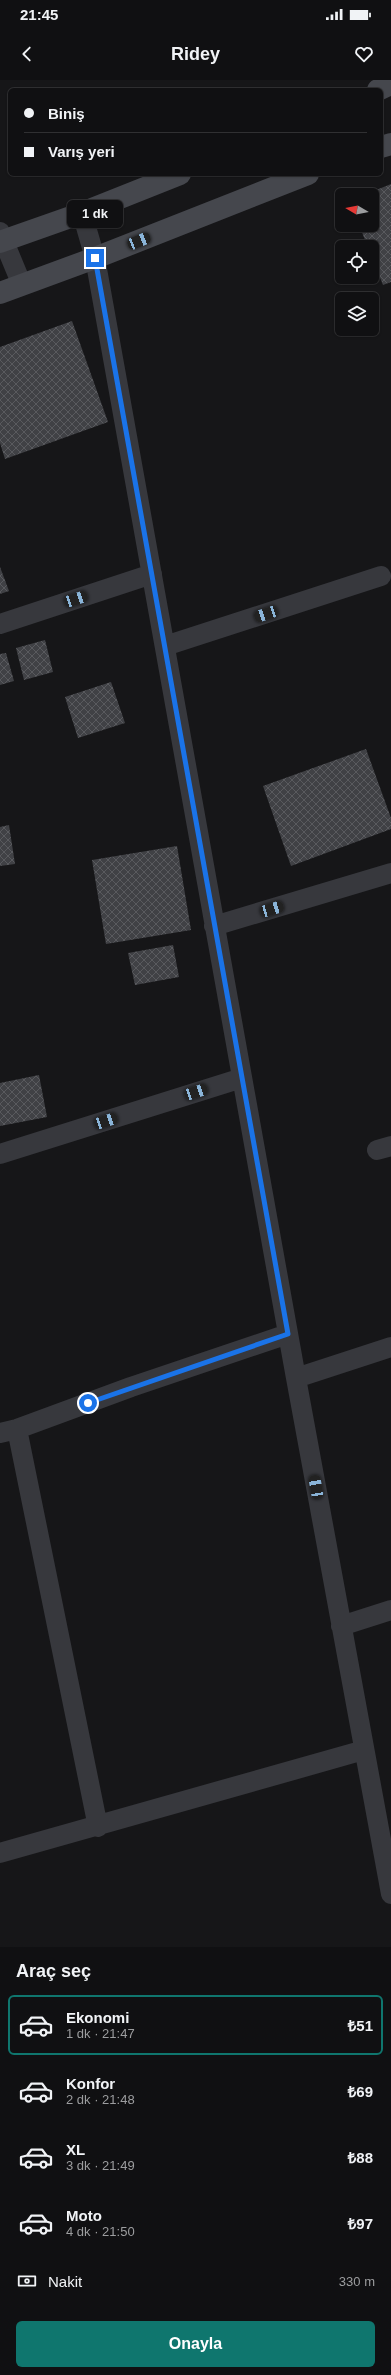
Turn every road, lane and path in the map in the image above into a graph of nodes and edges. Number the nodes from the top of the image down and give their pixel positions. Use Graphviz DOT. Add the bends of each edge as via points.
graph roads {
  1 [pos="175,176"];
  2 [pos="303,176"];
  3 [pos="82,213"];
  4 [pos="2,238"];
  5 [pos="95,258"];
  6 [pos="22,285"];
  7 [pos="0,293"];
  8 [pos="152,574"];
  9 [pos="381,576"];
  10 [pos="0,624"];
  11 [pos="165,646"];
  12 [pos="391,873"];
  13 [pos="214,926"];
  14 [pos="242,1078"];
  15 [pos="0,1154"];
  16 [pos="288,1334"];
  17 [pos="391,1347"];
  18 [pos="296,1378"];
  19 [pos="9,1431"];
  20 [pos="391,1610"];
  21 [pos="342,1626"];
  22 [pos="364,1750"];
  23 [pos="98,1827"];
  24 [pos="0,1853"];
  25 [pos="391,1894"];
  1 -- 3 [label="main road"];
  2 -- 5 [label="main road"];
  3 -- 4 [label="main road"];
  3 -- 5 [label="street"];
  4 -- 6 [label="street"];
  5 -- 6 [label="main road"];
  5 -- 8 [label="street"];
  6 -- 7 [label="main road"];
  8 -- 10 [label="street"];
  8 -- 11 [label="street"];
  9 -- 11 [label="street"];
  11 -- 13 [label="street"];
  12 -- 13 [label="street"];
  13 -- 14 [label="street"];
  14 -- 15 [label="street"];
  14 -- 16 [label="street"];
  16 -- 18 [label="street"];
  16 -- 19 [label="street"];
  17 -- 18 [label="street"];
  18 -- 21 [label="street"];
  19 -- 23 [label="street"];
  20 -- 21 [label="street"];
  21 -- 22 [label="street"];
  22 -- 23 [label="street"];
  22 -- 25 [label="street"];
  23 -- 24 [label="street"];
}
